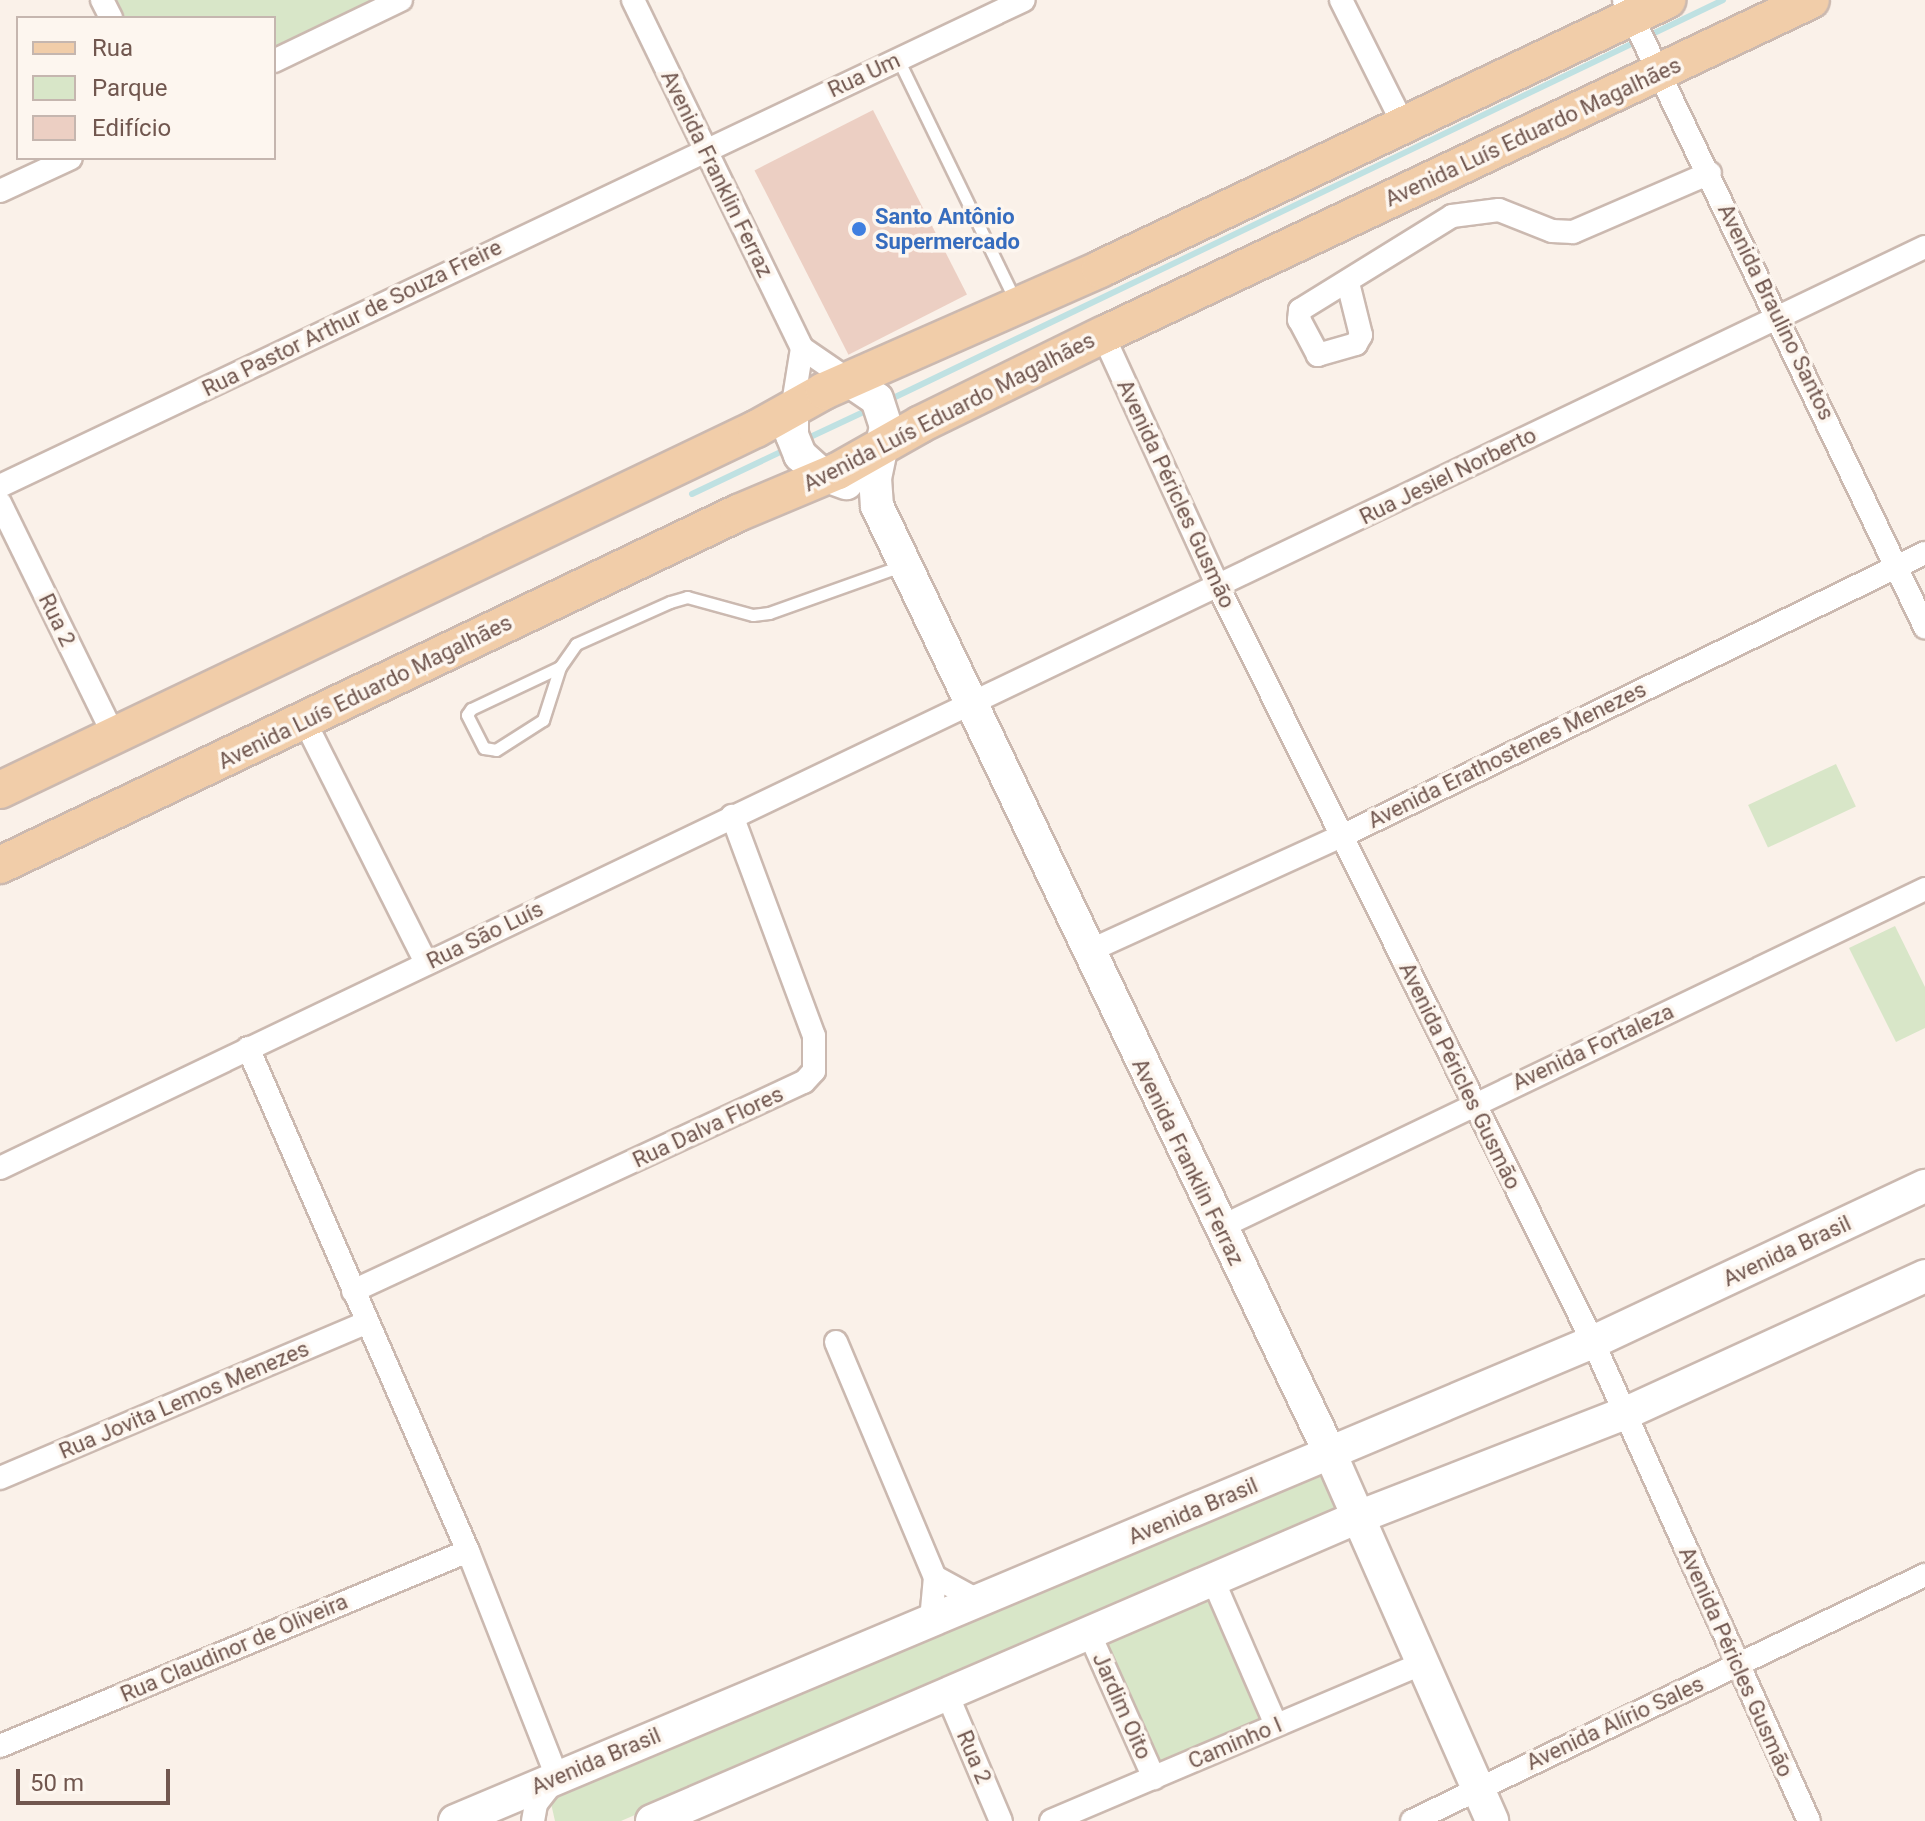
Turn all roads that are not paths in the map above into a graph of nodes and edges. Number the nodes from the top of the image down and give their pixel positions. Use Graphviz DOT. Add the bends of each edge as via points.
graph roads {
  1 [pos="401,0"];
  2 [pos="633,0"];
  3 [pos="1024,0"];
  4 [pos="1341,0"];
  5 [pos="1667,0"];
  6 [pos="1811,0"];
  7 [pos="1633,15"];
  8 [pos="898,59"];
  9 [pos="276,60"];
  10 [pos="1658,65"];
  11 [pos="1403,124"];
  12 [pos="704,150"];
  13 [pos="67,160"];
  14 [pos="1710,173"];
  15 [pos="0,191"];
  16 [pos="1925,247"];
  17 [pos="1348,283"];
  18 [pos="1018,306"];
  19 [pos="1779,317"];
  20 [pos="1103,335"];
  21 [pos="802,348"];
  22 [pos="859,386"];
  23 [pos="791,416"];
  24 [pos="884,436"];
  25 [pos="819,472"];
  26 [pos="0,486"];
  27 [pos="0,503"];
  28 [pos="877,506"];
  29 [pos="1925,553"];
  30 [pos="905,565"];
  31 [pos="1897,567"];
  32 [pos="1218,586"];
  33 [pos="1925,627"];
  34 [pos="560,667"];
  35 [pos="970,705"];
  36 [pos="305,722"];
  37 [pos="114,736"];
  38 [pos="0,790"];
  39 [pos="732,816"];
  40 [pos="1342,836"];
  41 [pos="0,865"];
  42 [pos="1925,889"];
  43 [pos="1087,952"];
  44 [pos="426,963"];
  45 [pos="248,1048"];
  46 [pos="1473,1103"];
  47 [pos="0,1168"];
  48 [pos="1925,1186"];
  49 [pos="1219,1228"];
  50 [pos="1925,1276"];
  51 [pos="353,1291"];
  52 [pos="367,1322"];
  53 [pos="836,1342"];
  54 [pos="1593,1342"];
  55 [pos="1626,1413"];
  56 [pos="1330,1453"];
  57 [pos="0,1478"];
  58 [pos="1356,1518"];
  59 [pos="468,1551"];
  60 [pos="1925,1575"];
  61 [pos="935,1577"];
  62 [pos="1213,1580"];
  63 [pos="979,1601"];
  64 [pos="931,1620"];
  65 [pos="1090,1635"];
  66 [pos="1420,1664"];
  67 [pos="1736,1667"];
  68 [pos="947,1694"];
  69 [pos="1276,1725"];
  70 [pos="0,1746"];
  71 [pos="557,1777"];
  72 [pos="1154,1778"];
  73 [pos="1477,1788"];
  74 [pos="455,1821"];
  75 [pos="533,1821"];
  76 [pos="652,1821"];
  77 [pos="1001,1821"];
  78 [pos="1051,1821"];
  79 [pos="1412,1821"];
  80 [pos="1492,1821"];
  81 [pos="1809,1821"];
  1 -- 9 [label="street"];
  2 -- 12 [label="street, Avenida Franklin Ferraz"];
  3 -- 8 [label="street, Rua Um"];
  4 -- 11 [label="street"];
  5 -- 7 [label="main road"];
  6 -- 10 [label="main road, Avenida Luís Eduardo Magalhães"];
  7 -- 10 [label="street, Avenida Braulino Santos"];
  7 -- 11 [label="main road"];
  8 -- 12 [label="street, Rua Um"];
  8 -- 18 [label="lane"];
  10 -- 14 [label="street, Avenida Braulino Santos"];
  10 -- 20 [label="main road, Avenida Luís Eduardo Magalhães"];
  11 -- 18 [label="main road"];
  12 -- 21 [label="street, Avenida Franklin Ferraz"];
  12 -- 26 [label="street, Rua Pastor Arthur de Souza Freire"];
  13 -- 15 [label="street"];
  14 -- 17 [label="street" via="1573,232 1552,231 1499,210 1452,216"];
  14 -- 19 [label="street, Avenida Braulino Santos"];
  16 -- 19 [label="street, Rua Jesiel Norberto"];
  18 -- 22 [label="main road"];
  19 -- 31 [label="street, Avenida Braulino Santos"];
  19 -- 32 [label="street, Rua Jesiel Norberto"];
  20 -- 24 [label="main road, Avenida Luís Eduardo Magalhães"];
  20 -- 32 [label="street, Avenida Péricles Gusmão"];
  21 -- 22 [label="street"];
  21 -- 23 [label="street"];
  22 -- 23 [label="main road"];
  22 -- 24 [label="main road" via="883,410"];
  23 -- 25 [label="main road" via="796,448"];
  23 -- 37 [label="main road"];
  24 -- 25 [label="main road, Avenida Luís Eduardo Magalhães"];
  24 -- 28 [label="main road" via="875,478"];
  25 -- 28 [label="main road" via="854,487"];
  25 -- 36 [label="main road, Avenida Luís Eduardo Magalhães"];
  27 -- 37 [label="street, Rua 2"];
  28 -- 30 [label="main road, Avenida Franklin Ferraz"];
  29 -- 31 [label="street, Avenida Erathostenes Menezes"];
  30 -- 34 [label="lane" via="769,613 753,615 687,597 670,602 576,644"];
  30 -- 35 [label="main road, Avenida Franklin Ferraz"];
  31 -- 33 [label="street, Avenida Braulino Santos"];
  31 -- 40 [label="street, Avenida Erathostenes Menezes"];
  32 -- 35 [label="street, Rua Jesiel Norberto"];
  32 -- 40 [label="street, Avenida Péricles Gusmão"];
  34 -- 34 [label="lane" via="471,709 467,715 484,748 496,750 543,720"];
  35 -- 39 [label="street, Rua São Luís"];
  35 -- 43 [label="main road, Avenida Franklin Ferraz"];
  36 -- 41 [label="main road, Avenida Luís Eduardo Magalhães"];
  36 -- 44 [label="street"];
  37 -- 38 [label="main road"];
  39 -- 44 [label="street, Rua São Luís"];
  39 -- 51 [label="street, Rua Dalva Flores" via="814,1036 814,1071 804,1082"];
  40 -- 43 [label="street, Avenida Erathostenes Menezes"];
  40 -- 46 [label="street, Avenida Péricles Gusmão"];
  42 -- 46 [label="street, Avenida Fortaleza"];
  43 -- 49 [label="main road, Avenida Franklin Ferraz"];
  44 -- 45 [label="street, Rua São Luís"];
  45 -- 47 [label="street, Rua São Luís"];
  45 -- 51 [label="street"];
  46 -- 49 [label="street, Avenida Fortaleza"];
  46 -- 54 [label="street, Avenida Péricles Gusmão"];
  48 -- 54 [label="main road, Avenida Brasil"];
  49 -- 56 [label="main road, Avenida Franklin Ferraz"];
  50 -- 55 [label="main road"];
  51 -- 52 [label="street"];
  52 -- 57 [label="street, Rua Jovita Lemos Menezes"];
  52 -- 59 [label="street"];
  53 -- 61 [label="street"];
  54 -- 55 [label="street, Avenida Péricles Gusmão"];
  54 -- 56 [label="main road, Avenida Brasil"];
  55 -- 58 [label="main road"];
  55 -- 67 [label="street, Avenida Péricles Gusmão"];
  56 -- 58 [label="main road, Avenida Franklin Ferraz"];
  56 -- 63 [label="main road, Avenida Brasil"];
  58 -- 62 [label="main road"];
  58 -- 66 [label="main road, Avenida Franklin Ferraz"];
  59 -- 70 [label="street, Rua Claudinor de Oliveira"];
  59 -- 71 [label="street"];
  60 -- 67 [label="street, Avenida Alírio Sales"];
  61 -- 63 [label="street"];
  61 -- 64 [label="street"];
  62 -- 65 [label="main road"];
  62 -- 69 [label="street"];
  63 -- 64 [label="main road, Avenida Brasil"];
  64 -- 71 [label="main road, Avenida Brasil"];
  65 -- 68 [label="main road"];
  65 -- 72 [label="street, Jardim Oito"];
  66 -- 69 [label="street, Caminho I"];
  66 -- 73 [label="main road, Avenida Franklin Ferraz"];
  67 -- 73 [label="street, Avenida Alírio Sales"];
  67 -- 81 [label="street, Avenida Péricles Gusmão"];
  68 -- 76 [label="main road"];
  68 -- 77 [label="street, Rua 2"];
  69 -- 72 [label="street, Caminho I"];
  71 -- 74 [label="main road, Avenida Brasil"];
  71 -- 75 [label="street" via="536,1804"];
  72 -- 78 [label="street, Caminho I"];
  73 -- 79 [label="street, Avenida Alírio Sales"];
  73 -- 80 [label="main road, Avenida Franklin Ferraz"];
}
